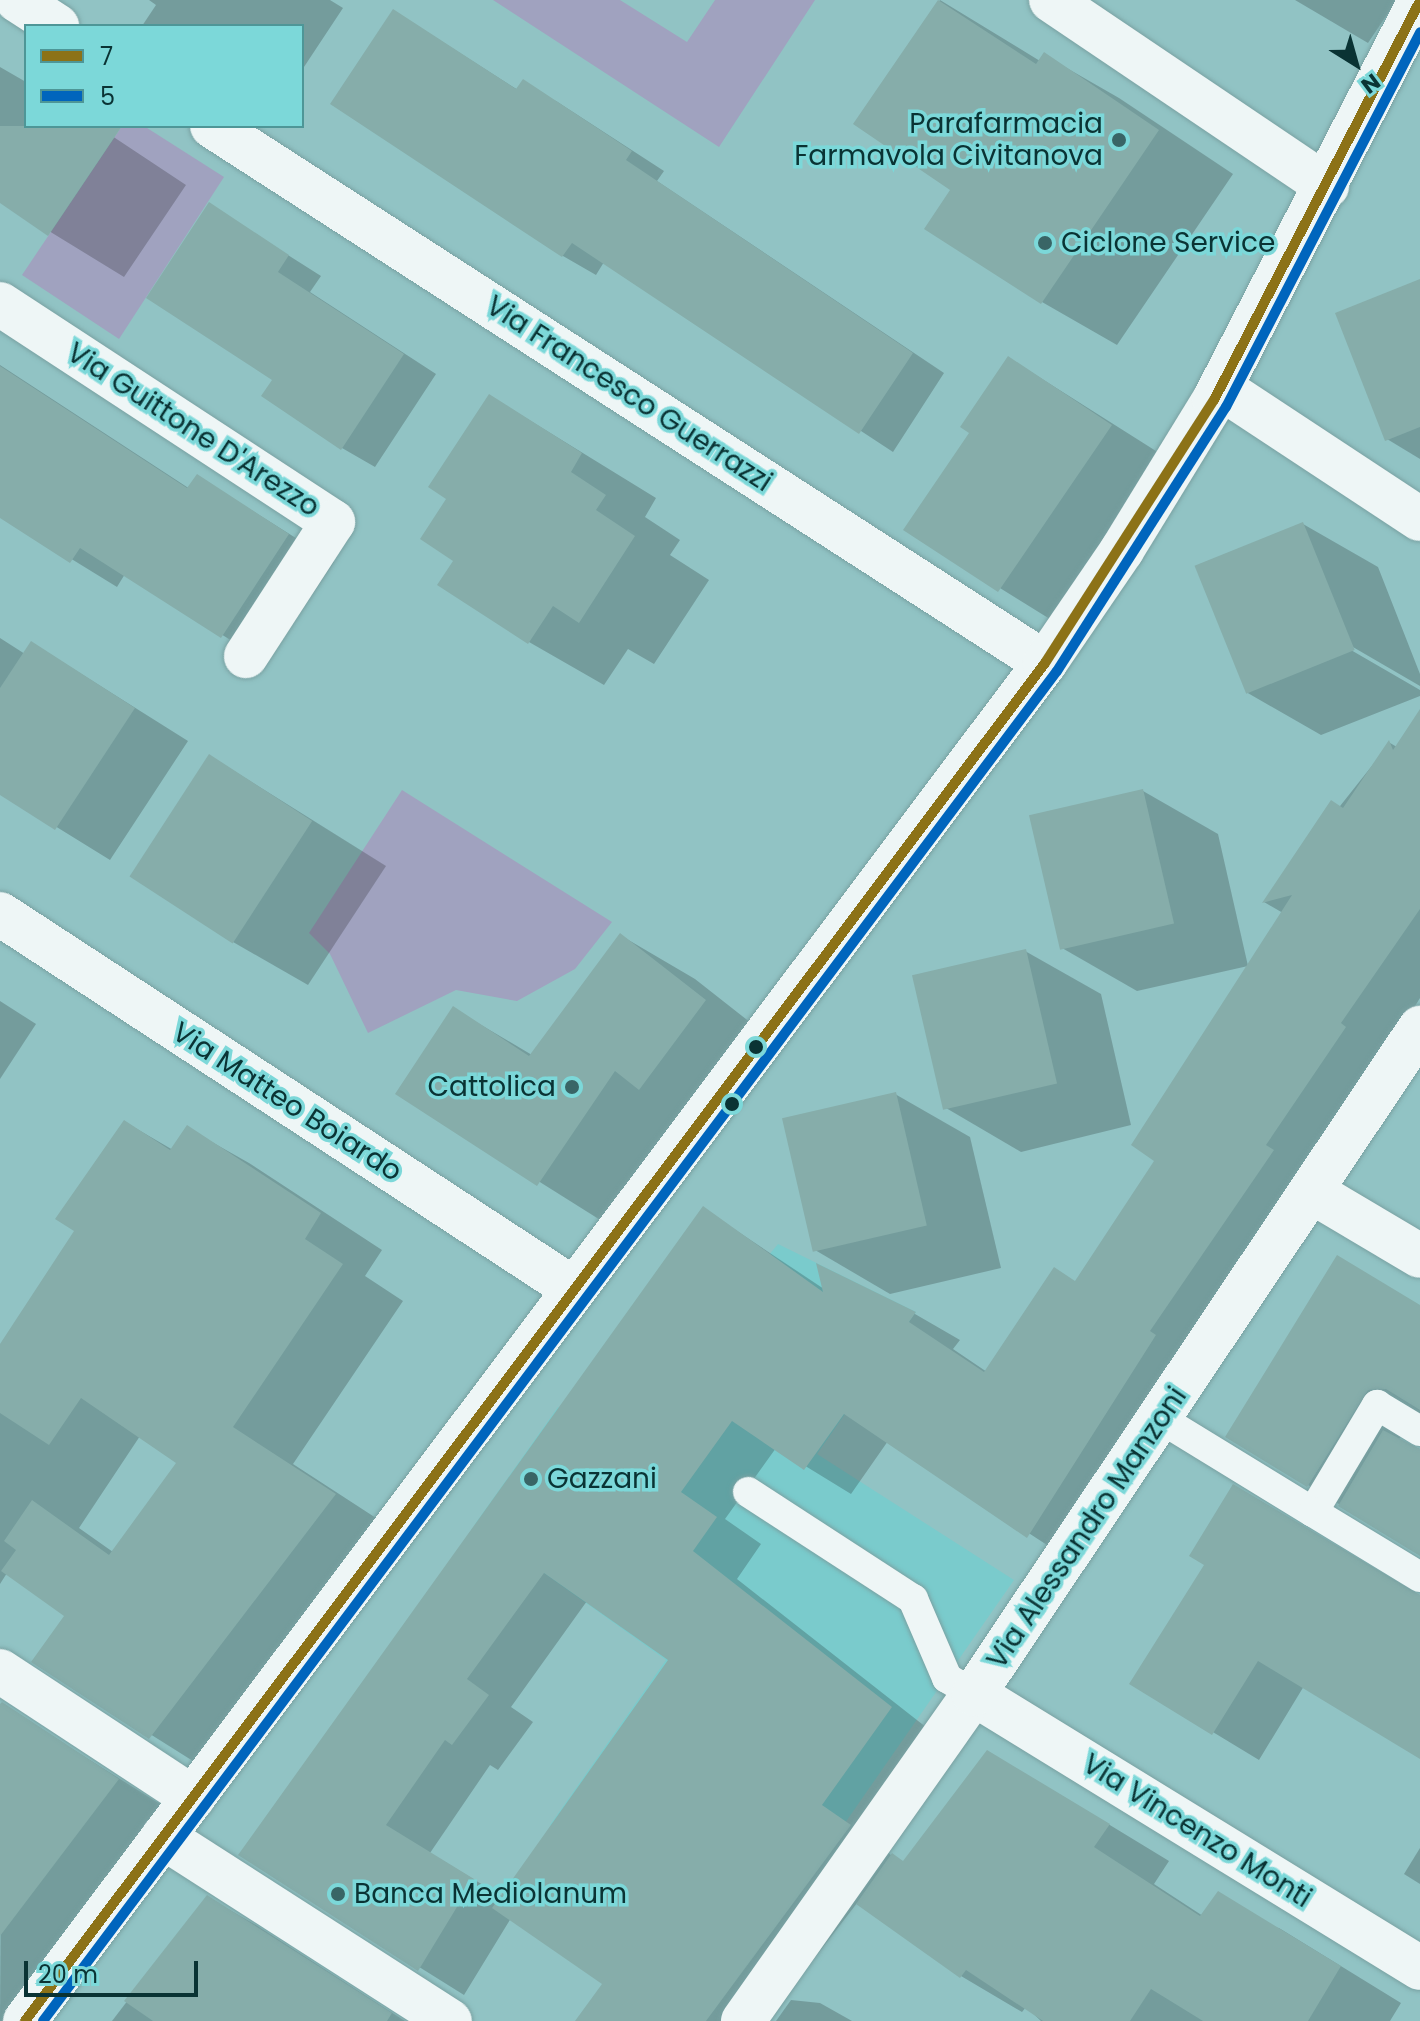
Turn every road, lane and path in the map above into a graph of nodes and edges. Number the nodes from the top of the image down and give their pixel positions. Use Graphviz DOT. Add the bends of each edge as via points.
graph roads {
  1 [pos="17,0"];
  2 [pos="1051,0"];
  3 [pos="1420,1"];
  4 [pos="54,24"];
  5 [pos="215,128"];
  6 [pos="1327,186"];
  7 [pos="0,304"];
  8 [pos="1221,388"];
  9 [pos="1420,519"];
  10 [pos="246,656"];
  11 [pos="1045,663"];
  12 [pos="0,914"];
  13 [pos="1420,1028"];
  14 [pos="1314,1193"];
  15 [pos="1420,1256"];
  16 [pos="574,1289"];
  17 [pos="1161,1419"];
  18 [pos="1420,1431"];
  19 [pos="748,1492"];
  20 [pos="1313,1512"];
  21 [pos="1420,1577"];
  22 [pos="0,1671"];
  23 [pos="974,1694"];
  24 [pos="193,1798"];
  25 [pos="163,1837"];
  26 [pos="1420,1968"];
  27 [pos="25,2021"];
  28 [pos="450,2021"];
  29 [pos="743,2021"];
  1 -- 4 [label="street"];
  2 -- 6 [label="street"];
  3 -- 6 [label="street"];
  5 -- 11 [label="street, Via Francesco Guerrazzi"];
  6 -- 8 [label="street"];
  7 -- 10 [label="street, Via Guittone D'Arezzo" via="333,522"];
  8 -- 9 [label="street"];
  8 -- 11 [label="street"];
  11 -- 16 [label="street"];
  12 -- 16 [label="street, Via Matteo Boiardo"];
  13 -- 14 [label="street, Via Alessandro Manzoni"];
  14 -- 15 [label="street"];
  14 -- 17 [label="street, Via Alessandro Manzoni"];
  16 -- 24 [label="street"];
  17 -- 20 [label="lane"];
  17 -- 23 [label="street, Via Alessandro Manzoni"];
  18 -- 20 [label="lane" via="1377,1405"];
  19 -- 23 [label="lane" via="913,1599 947,1678"];
  20 -- 21 [label="lane"];
  22 -- 24 [label="street"];
  23 -- 26 [label="street, Via Vincenzo Monti"];
  23 -- 29 [label="street, Via Alessandro Manzoni"];
  24 -- 25 [label="street"];
  25 -- 27 [label="street"];
  25 -- 28 [label="street"];
}
